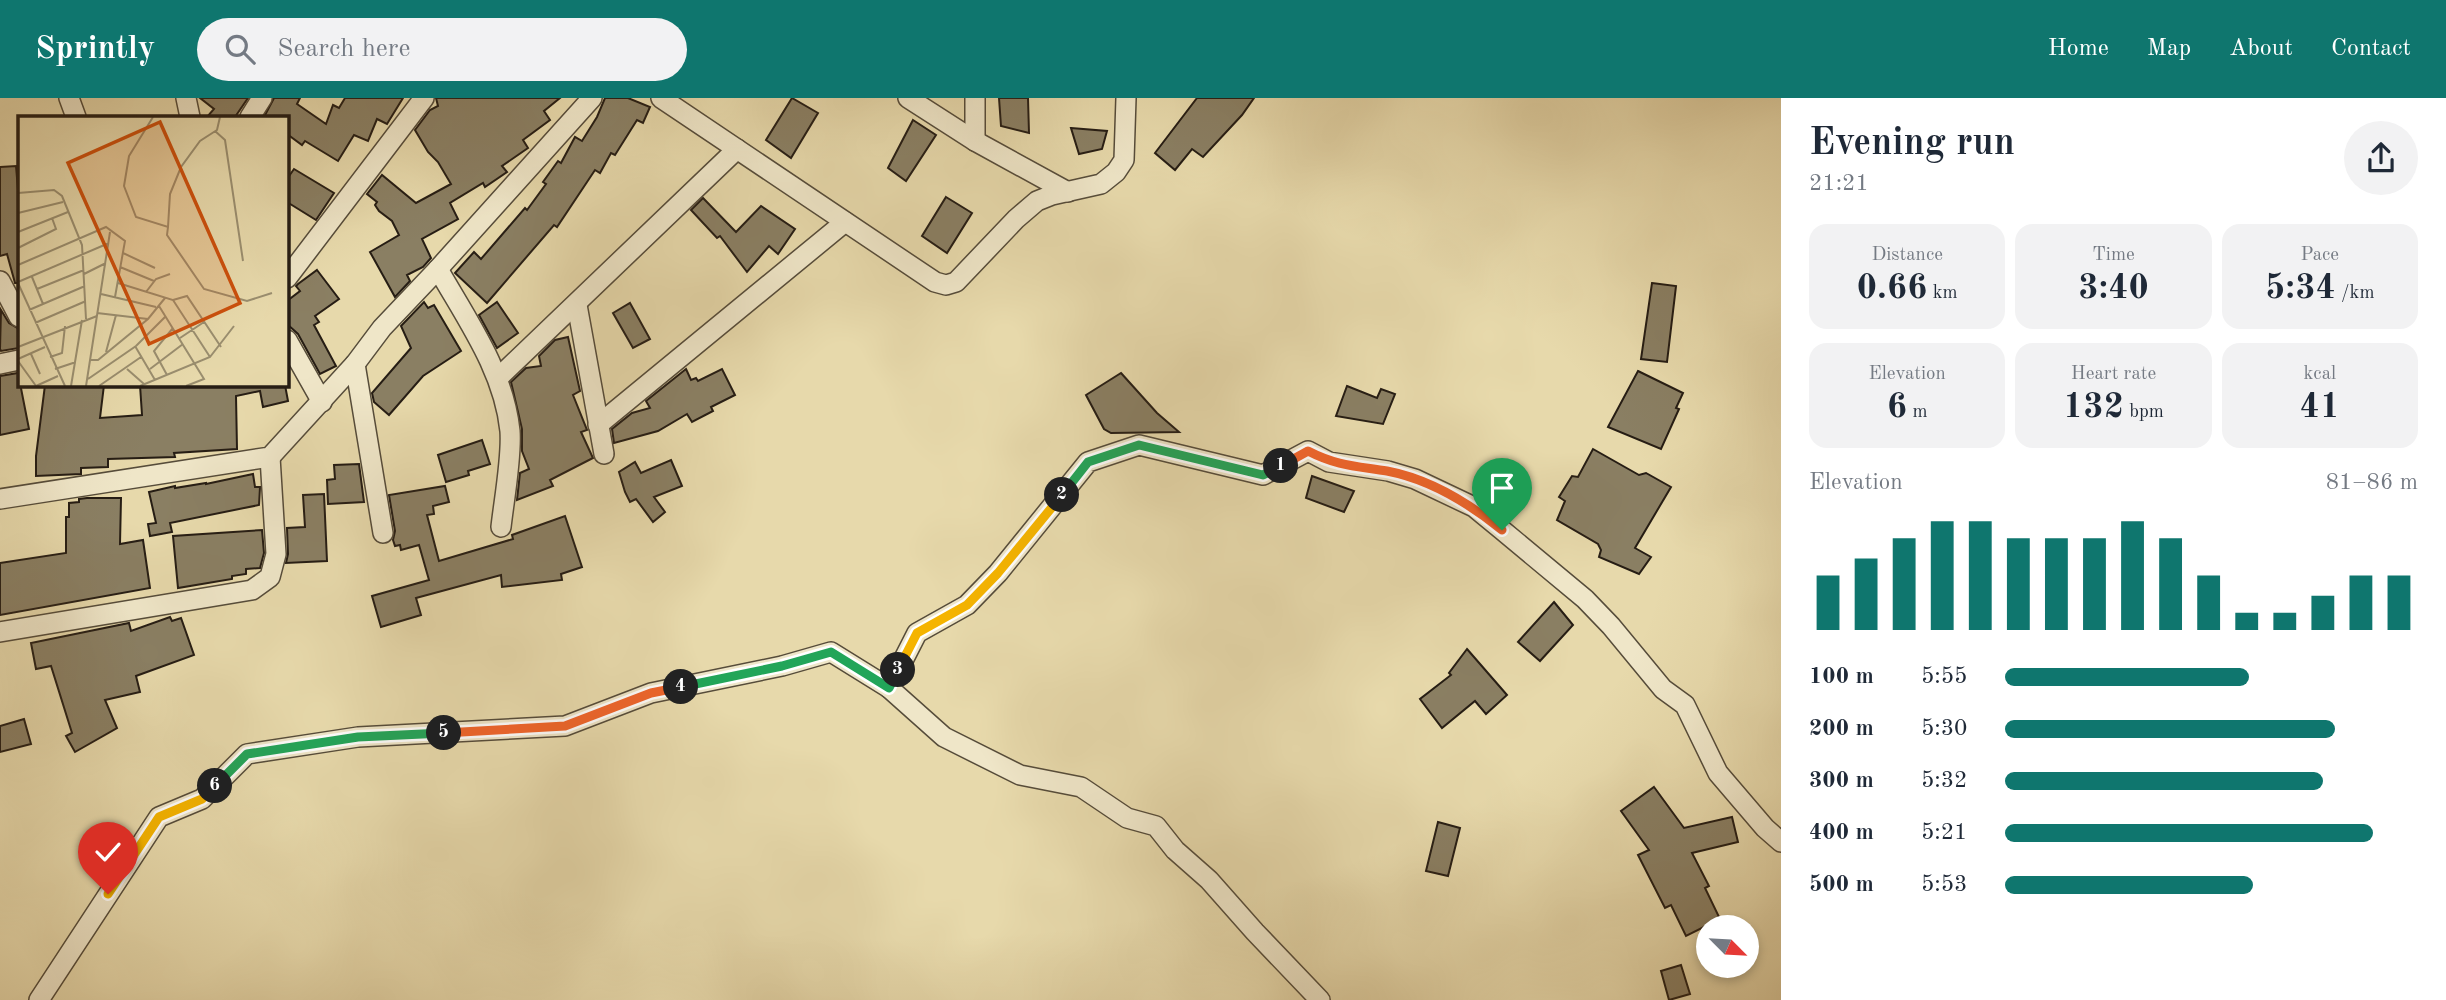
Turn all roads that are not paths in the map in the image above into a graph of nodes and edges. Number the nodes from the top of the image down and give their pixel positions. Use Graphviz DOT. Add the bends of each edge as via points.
graph roads {
  1 [pos="69,98"];
  2 [pos="186,98"];
  3 [pos="262,98"];
  4 [pos="424,98"];
  5 [pos="592,98"];
  6 [pos="661,98"];
  7 [pos="908,98"];
  8 [pos="975,98"];
  9 [pos="1126,98"];
  10 [pos="76,116"];
  11 [pos="190,116"];
  12 [pos="251,116"];
  13 [pos="975,141"];
  14 [pos="737,149"];
  15 [pos="1068,192"];
  16 [pos="845,222"];
  17 [pos="439,269"];
  18 [pos="289,275"];
  19 [pos="0,281"];
  20 [pos="577,305"];
  21 [pos="18,315"];
  22 [pos="289,344"];
  23 [pos="18,360"];
  24 [pos="0,363"];
  25 [pos="355,364"];
  26 [pos="498,378"];
  27 [pos="322,402"];
  28 [pos="598,425"];
  29 [pos="604,454"];
  30 [pos="270,457"];
  31 [pos="0,499"];
  32 [pos="501,527"];
  33 [pos="383,533"];
  34 [pos="0,632"];
  35 [pos="889,688"];
  36 [pos="1781,842"];
  37 [pos="39,1000"];
  38 [pos="1320,1000"];
  1 -- 10 [label="street"];
  2 -- 11 [label="street"];
  3 -- 12 [label="street"];
  4 -- 18 [label="street"];
  5 -- 17 [label="street"];
  6 -- 14 [label="street"];
  7 -- 13 [label="street"];
  8 -- 13 [label="street"];
  9 -- 15 [label="street" via="1124,160 1101,184"];
  13 -- 15 [label="street"];
  14 -- 16 [label="street"];
  14 -- 20 [label="street"];
  15 -- 16 [label="street" via="1037,201 956,282 946,285"];
  16 -- 28 [label="street"];
  17 -- 25 [label="street" via="382,328"];
  17 -- 26 [label="street"];
  19 -- 21 [label="street"];
  20 -- 26 [label="street"];
  20 -- 28 [label="street"];
  22 -- 27 [label="street"];
  23 -- 24 [label="street"];
  25 -- 27 [label="street"];
  25 -- 33 [label="street"];
  26 -- 32 [label="street" via="510,434"];
  27 -- 30 [label="street"];
  28 -- 29 [label="street"];
  30 -- 31 [label="street"];
  30 -- 34 [label="street" via="276,554 270,577 251,590"];
  35 -- 36 [label="street" via="917,633 967,605 1088,462 1139,445 1263,475 1308,451 1329,462 1415,479 1474,507 1502,530 1585,599 1663,690 1685,705 1718,773"];
  35 -- 37 [label="street" via="831,652 651,693 565,726 358,737 247,754 202,799 159,817"];
  35 -- 38 [label="street" via="944,737 1020,775 1081,788 1127,818 1156,826"];
}
